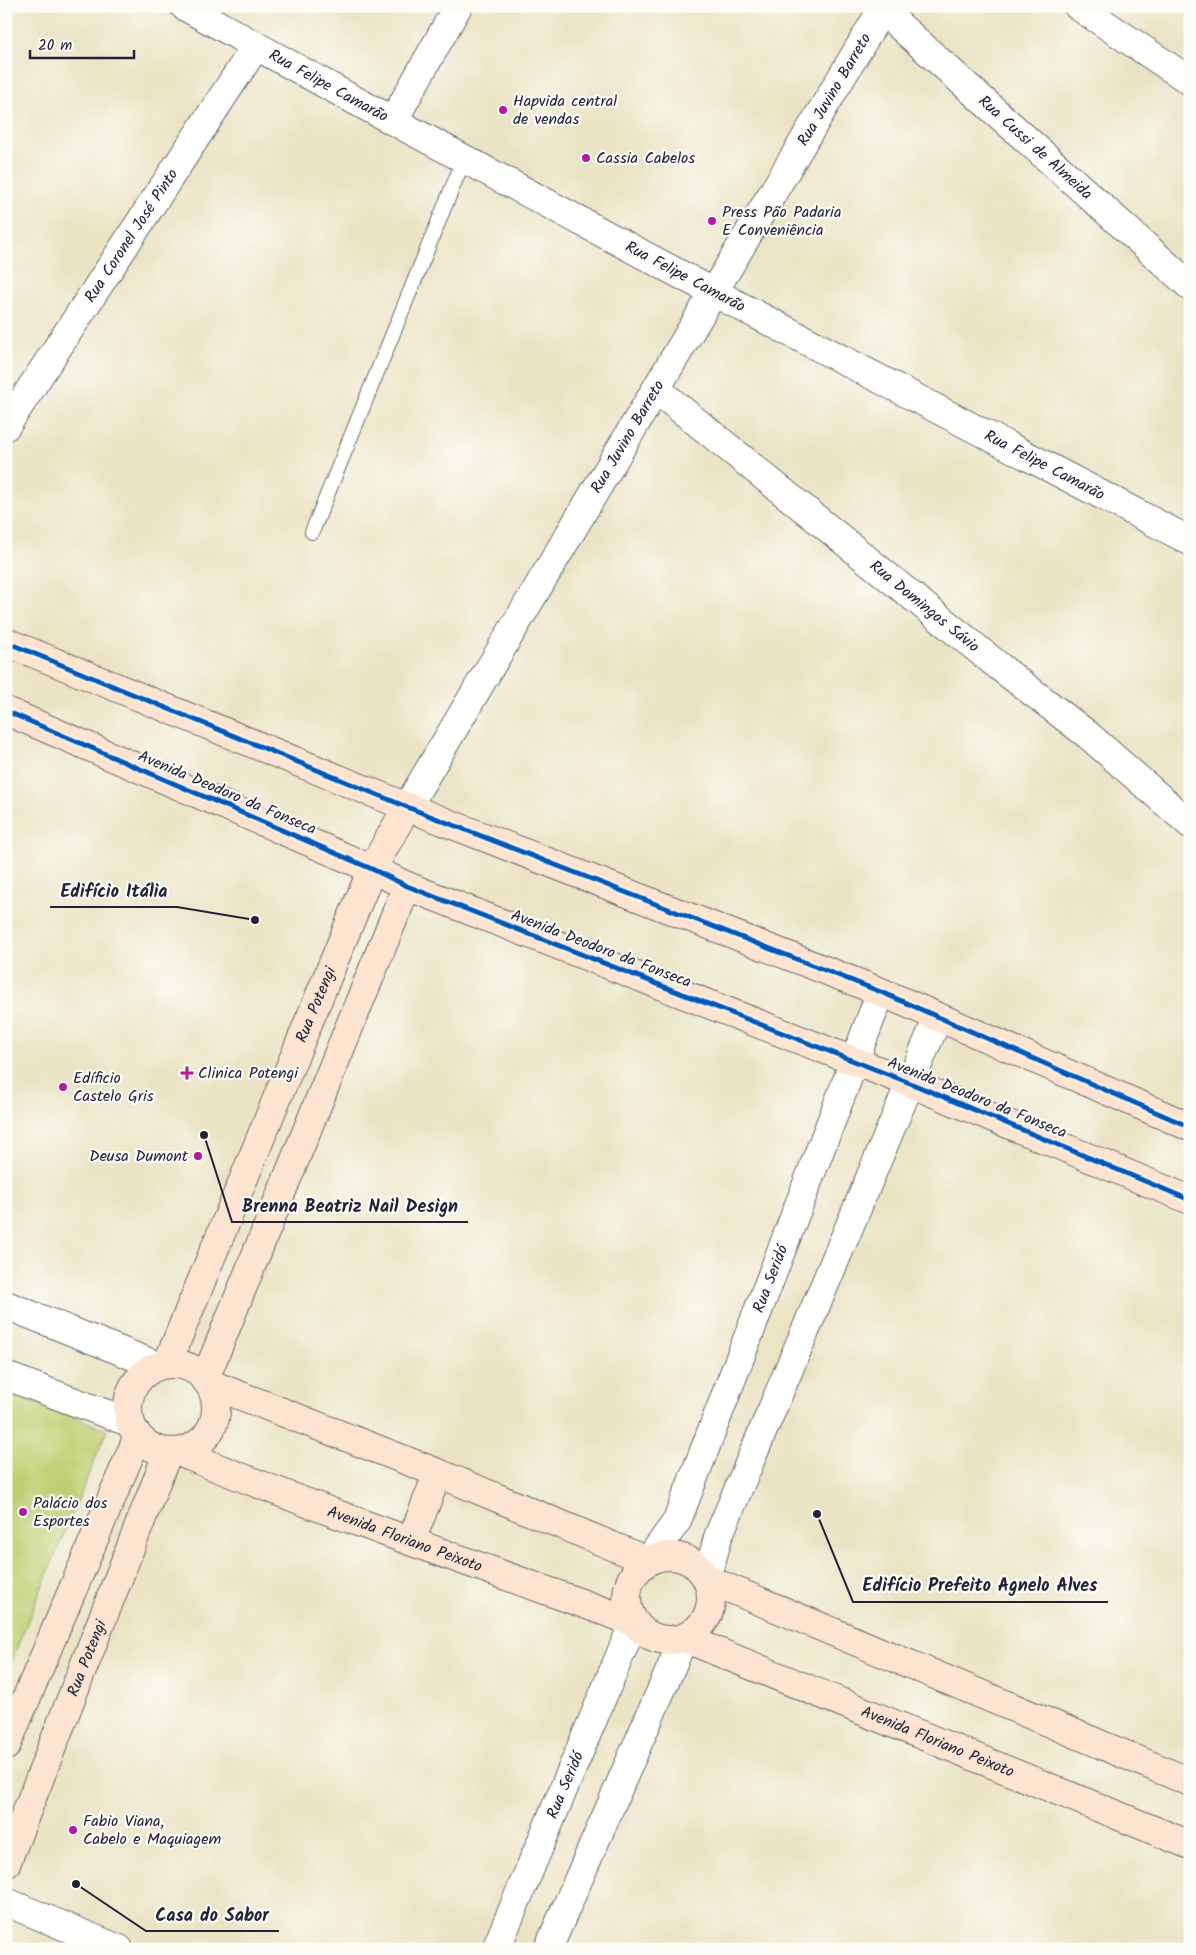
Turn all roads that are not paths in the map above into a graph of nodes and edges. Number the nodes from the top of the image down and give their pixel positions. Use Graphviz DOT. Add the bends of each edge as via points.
graph roads {
  1 [pos="184,6"];
  2 [pos="458,6"];
  3 [pos="1078,6"];
  4 [pos="883,8"];
  5 [pos="256,46"];
  6 [pos="1190,81"];
  7 [pos="393,121"];
  8 [pos="464,159"];
  9 [pos="1190,286"];
  10 [pos="713,292"];
  11 [pos="657,390"];
  12 [pos="6,426"];
  13 [pos="312,532"];
  14 [pos="1190,541"];
  15 [pos="6,642"];
  16 [pos="6,712"];
  17 [pos="407,807"];
  18 [pos="1190,824"];
  19 [pos="372,868"];
  20 [pos="408,886"];
  21 [pos="881,992"];
  22 [pos="938,1017"];
  23 [pos="854,1061"];
  24 [pos="910,1083"];
  25 [pos="1190,1127"];
  26 [pos="1190,1200"];
  27 [pos="6,1305"];
  28 [pos="163,1365"];
  29 [pos="6,1376"];
  30 [pos="207,1381"];
  31 [pos="134,1430"];
  32 [pos="174,1452"];
  33 [pos="438,1473"];
  34 [pos="411,1541"];
  35 [pos="648,1561"];
  36 [pos="707,1579"];
  37 [pos="634,1622"];
  38 [pos="684,1638"];
  39 [pos="6,1746"];
  40 [pos="1190,1782"];
  41 [pos="1190,1844"];
  42 [pos="6,1864"];
  43 [pos="6,1902"];
  44 [pos="119,1949"];
  45 [pos="496,1949"];
  46 [pos="548,1949"];
  1 -- 5 [label="street, Rua Felipe Camarão"];
  2 -- 7 [label="street"];
  3 -- 6 [label="street"];
  4 -- 9 [label="street, Rua Cussi de Almeida"];
  4 -- 10 [label="street, Rua Juvino Barreto"];
  5 -- 7 [label="street, Rua Felipe Camarão"];
  5 -- 12 [label="street, Rua Coronel José Pinto"];
  7 -- 8 [label="street, Rua Felipe Camarão"];
  8 -- 10 [label="street, Rua Felipe Camarão"];
  8 -- 13 [label="lane"];
  10 -- 11 [label="street, Rua Juvino Barreto"];
  10 -- 14 [label="street, Rua Felipe Camarão"];
  11 -- 17 [label="street, Rua Juvino Barreto"];
  11 -- 18 [label="street, Rua Domingos Sávio" via="1088,735"];
  15 -- 17 [label="main road"];
  16 -- 19 [label="main road, Avenida Deodoro da Fonseca"];
  17 -- 19 [label="main road, Rua Juvino Barreto"];
  17 -- 21 [label="main road"];
  19 -- 20 [label="main road, Avenida Deodoro da Fonseca"];
  19 -- 28 [label="main road, Rua Potengi"];
  20 -- 23 [label="main road, Avenida Deodoro da Fonseca"];
  20 -- 30 [label="main road"];
  21 -- 22 [label="main road"];
  21 -- 23 [label="street, Rua Seridó"];
  22 -- 24 [label="street"];
  22 -- 25 [label="main road"];
  23 -- 24 [label="main road, Avenida Deodoro da Fonseca"];
  23 -- 35 [label="street, Rua Seridó" via="677,1521"];
  24 -- 26 [label="main road, Avenida Deodoro da Fonseca"];
  24 -- 36 [label="street" via="718,1537"];
  27 -- 28 [label="street"];
  28 -- 30 [label="main road" via="189,1367"];
  28 -- 31 [label="main road" via="146,1372 136,1382 128,1409"];
  29 -- 31 [label="street"];
  30 -- 32 [label="main road" via="214,1396 214,1422 200,1441 190,1448"];
  30 -- 33 [label="main road"];
  31 -- 32 [label="main road" via="146,1444 157,1450"];
  31 -- 39 [label="main road"];
  32 -- 34 [label="main road, Avenida Floriano Peixoto"];
  32 -- 42 [label="main road, Rua Potengi"];
  33 -- 34 [label="main road"];
  33 -- 35 [label="main road"];
  34 -- 37 [label="main road, Avenida Floriano Peixoto"];
  35 -- 36 [label="main road" via="661,1556 675,1556 700,1568"];
  35 -- 37 [label="main road" via="633,1576 626,1596"];
  36 -- 38 [label="main road" via="711,1593 705,1620"];
  36 -- 40 [label="main road"];
  37 -- 38 [label="main road" via="657,1638 670,1641"];
  37 -- 45 [label="street, Rua Seridó"];
  38 -- 41 [label="main road, Avenida Floriano Peixoto"];
  38 -- 46 [label="street"];
  43 -- 44 [label="street"];
}
